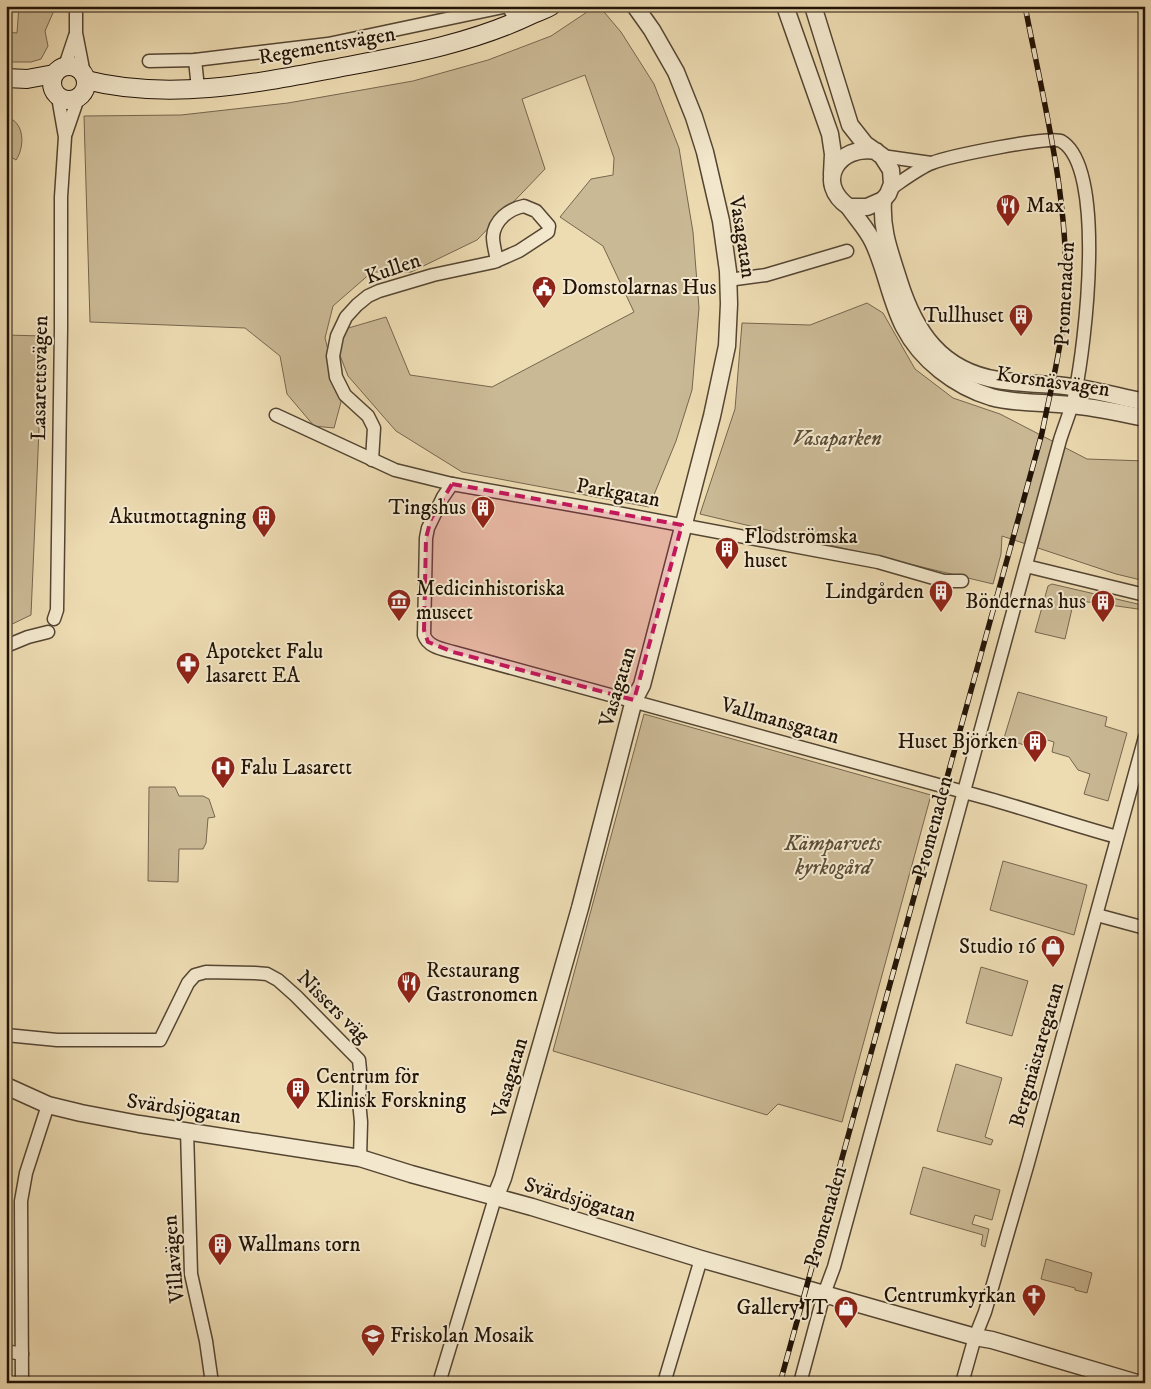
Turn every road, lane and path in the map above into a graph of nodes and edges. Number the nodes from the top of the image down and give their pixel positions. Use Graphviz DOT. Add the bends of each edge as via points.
graph roads {
  1 [pos="76,6"];
  2 [pos="550,6"];
  3 [pos="635,6"];
  4 [pos="785,6"];
  5 [pos="813,6"];
  6 [pos="537,10"];
  7 [pos="517,22"];
  8 [pos="76,33"];
  9 [pos="196,60"];
  10 [pos="149,61"];
  11 [pos="59,70"];
  12 [pos="6,78"];
  13 [pos="27,79"];
  14 [pos="82,87"];
  15 [pos="198,88"];
  16 [pos="56,95"];
  17 [pos="65,138"];
  18 [pos="879,153"];
  19 [pos="931,163"];
  20 [pos="832,174"];
  21 [pos="887,194"];
  22 [pos="849,207"];
  23 [pos="847,251"];
  24 [pos="497,261"];
  25 [pos="728,280"];
  26 [pos="1076,388"];
  27 [pos="1145,402"];
  28 [pos="1072,405"];
  29 [pos="276,415"];
  30 [pos="1145,418"];
  31 [pos="372,460"];
  32 [pos="452,484"];
  33 [pos="682,525"];
  34 [pos="1026,566"];
  35 [pos="962,581"];
  36 [pos="1145,595"];
  37 [pos="54,619"];
  38 [pos="48,632"];
  39 [pos="6,646"];
  40 [pos="634,700"];
  41 [pos="1145,737"];
  42 [pos="963,791"];
  43 [pos="1116,837"];
  44 [pos="1097,915"];
  45 [pos="1145,928"];
  46 [pos="6,1035"];
  47 [pos="6,1086"];
  48 [pos="48,1105"];
  49 [pos="187,1130"];
  50 [pos="360,1158"];
  51 [pos="495,1198"];
  52 [pos="701,1259"];
  53 [pos="824,1294"];
  54 [pos="975,1337"];
  55 [pos="6,1351"];
  56 [pos="22,1354"];
  57 [pos="22,1383"];
  58 [pos="212,1383"];
  59 [pos="439,1383"];
  60 [pos="664,1383"];
  61 [pos="800,1383"];
  62 [pos="962,1383"];
  63 [pos="1137,1383"];
  1 -- 8 [label="street"];
  2 -- 6 [label="main road, Regementsvägen"];
  3 -- 25 [label="street, Vasagatan" via="676,72 694,117 721,221"];
  4 -- 20 [label="street" via="830,134 834,154"];
  5 -- 18 [label="street" via="850,125 865,144"];
  6 -- 7 [label="main road, Regementsvägen"];
  7 -- 9 [label="street" via="508,6 328,44"];
  7 -- 15 [label="main road, Regementsvägen" via="460,42 386,59 272,80"];
  8 -- 11 [label="street"];
  8 -- 14 [label="street"];
  9 -- 10 [label="street"];
  9 -- 15 [label="street"];
  11 -- 13 [label="main road"];
  11 -- 14 [label="main road" via="72,66 79,69"];
  11 -- 16 [label="main road" via="52,83"];
  12 -- 13 [label="main road"];
  13 -- 16 [label="main road"];
  14 -- 15 [label="main road, Regementsvägen"];
  14 -- 16 [label="main road" via="68,100"];
  14 -- 17 [label="street, Lasarettsvägen"];
  16 -- 17 [label="street, Lasarettsvägen"];
  17 -- 37 [label="street, Lasarettsvägen" via="61,197 57,610"];
  18 -- 19 [label="street"];
  18 -- 20 [label="street" via="854,152 839,162"];
  18 -- 21 [label="street" via="891,170"];
  19 -- 21 [label="street"];
  19 -- 26 [label="street, Promenaden" via="1055,138 1069,147 1081,169 1086,188 1089,245 1089,293"];
  20 -- 22 [label="street" via="834,192"];
  21 -- 22 [label="street" via="867,207"];
  21 -- 26 [label="street, Korsnäsvägen" via="882,214 884,233 903,295 919,329 943,356 975,375"];
  22 -- 28 [label="street, Korsnäsvägen" via="873,242 905,329 930,361 955,380 991,396"];
  23 -- 25 [label="street" via="766,275"];
  24 -- 24 [label="street, Kullen" via="548,232 549,226 536,211 524,206 500,218 493,237"];
  24 -- 31 [label="street, Kullen" via="380,291 368,296 346,317 337,336 333,356 336,377 346,395 368,416 374,428"];
  25 -- 33 [label="street, Vasagatan" via="727,346 712,416"];
  26 -- 27 [label="street, Korsnäsvägen"];
  26 -- 28 [label="street, Promenaden"];
  28 -- 30 [label="street, Korsnäsvägen"];
  28 -- 34 [label="street, Promenaden"];
  29 -- 31 [label="street, Parkgatan"];
  31 -- 32 [label="street, Parkgatan" via="395,470"];
  32 -- 33 [label="street, Parkgatan"];
  32 -- 40 [label="street, Vallmansgatan" via="431,519 426,538 425,639 453,652"];
  33 -- 35 [label="street, Parkgatan" via="878,562 944,581"];
  33 -- 40 [label="street, Vasagatan" via="644,676"];
  34 -- 36 [label="street"];
  34 -- 42 [label="street, Promenaden"];
  38 -- 39 [label="street" via="28,636"];
  40 -- 42 [label="street, Vallmansgatan"];
  40 -- 51 [label="street, Vasagatan" via="580,908"];
  41 -- 43 [label="street, Bergmästaregatan"];
  42 -- 43 [label="street, Vallmansgatan"];
  42 -- 53 [label="street, Promenaden"];
  43 -- 44 [label="street, Bergmästaregatan"];
  44 -- 45 [label="street"];
  44 -- 54 [label="street, Bergmästaregatan" via="1008,1234"];
  46 -- 50 [label="street, Nissers väg" via="57,1040 160,1040 195,975 206,972 267,974 290,990 359,1060"];
  47 -- 48 [label="street, Svärdsjögatan"];
  48 -- 49 [label="street, Svärdsjögatan" via="110,1119"];
  48 -- 56 [label="street" via="21,1201"];
  49 -- 50 [label="street, Svärdsjögatan"];
  49 -- 58 [label="street, Villavägen" via="191,1274"];
  50 -- 51 [label="street, Svärdsjögatan"];
  51 -- 52 [label="street, Svärdsjögatan"];
  51 -- 59 [label="street, Vasagatan"];
  52 -- 53 [label="street, Svärdsjögatan"];
  52 -- 60 [label="street"];
  53 -- 54 [label="street, Svärdsjögatan"];
  53 -- 61 [label="street, Promenaden"];
  54 -- 62 [label="street, Bergmästaregatan"];
  54 -- 63 [label="street, Svärdsjögatan"];
  55 -- 56 [label="street"];
  56 -- 57 [label="street"];
}
